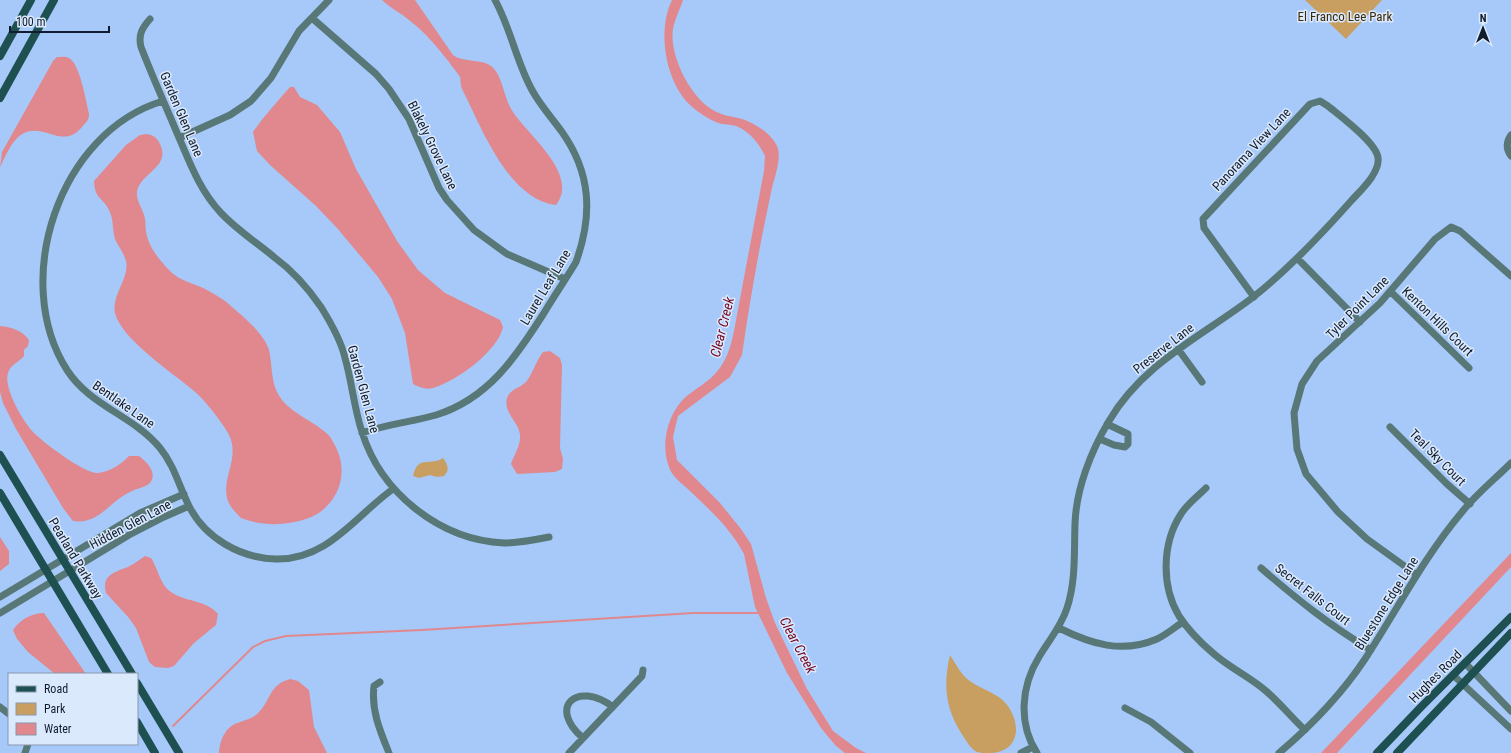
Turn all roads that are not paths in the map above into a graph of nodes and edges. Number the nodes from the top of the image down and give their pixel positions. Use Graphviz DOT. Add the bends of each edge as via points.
graph roads {
  1 [pos="31,0"];
  2 [pos="54,0"];
  3 [pos="329,0"];
  4 [pos="495,0"];
  5 [pos="312,18"];
  6 [pos="150,19"];
  7 [pos="0,56"];
  8 [pos="0,98"];
  9 [pos="163,101"];
  10 [pos="1320,101"];
  11 [pos="1511,135"];
  12 [pos="179,138"];
  13 [pos="1511,156"];
  14 [pos="1298,259"];
  15 [pos="1511,276"];
  16 [pos="565,279"];
  17 [pos="1391,292"];
  18 [pos="1254,296"];
  19 [pos="1360,322"];
  20 [pos="1178,349"];
  21 [pos="1469,368"];
  22 [pos="1202,382"];
  23 [pos="1107,424"];
  24 [pos="1390,427"];
  25 [pos="362,433"];
  26 [pos="1100,439"];
  27 [pos="0,454"];
  28 [pos="1511,462"];
  29 [pos="1206,488"];
  30 [pos="393,489"];
  31 [pos="0,492"];
  32 [pos="184,494"];
  33 [pos="1470,504"];
  34 [pos="189,506"];
  35 [pos="549,537"];
  36 [pos="63,559"];
  37 [pos="1261,568"];
  38 [pos="47,569"];
  39 [pos="69,571"];
  40 [pos="1417,575"];
  41 [pos="53,581"];
  42 [pos="0,597"];
  43 [pos="0,613"];
  44 [pos="1511,617"];
  45 [pos="1183,622"];
  46 [pos="1059,628"];
  47 [pos="1511,633"];
  48 [pos="1371,650"];
  49 [pos="1465,663"];
  50 [pos="644,670"];
  51 [pos="1474,672"];
  52 [pos="107,673"];
  53 [pos="131,673"];
  54 [pos="1454,675"];
  55 [pos="380,682"];
  56 [pos="1463,684"];
  57 [pos="138,685"];
  58 [pos="0,707"];
  59 [pos="613,707"];
  60 [pos="1125,708"];
  61 [pos="1511,711"];
  62 [pos="8,713"];
  63 [pos="138,724"];
  64 [pos="1511,729"];
  65 [pos="1305,730"];
  66 [pos="584,738"];
  67 [pos="1033,746"];
  68 [pos="155,753"];
  69 [pos="179,753"];
  70 [pos="389,753"];
  71 [pos="569,753"];
  72 [pos="1021,753"];
  73 [pos="1037,753"];
  74 [pos="1190,753"];
  75 [pos="1279,753"];
  76 [pos="1377,753"];
  77 [pos="1397,753"];
  1 -- 7 [label="main road"];
  2 -- 8 [label="main road"];
  3 -- 5 [label="street"];
  4 -- 16 [label="street, Laurel Leaf Lane" via="507,23 532,91 570,143 584,176 586,229 576,262"];
  5 -- 12 [label="street" via="291,41 271,78 251,101 230,115"];
  5 -- 16 [label="street, Blakely Grove Lane" via="390,89 409,119 439,188 474,230 507,254"];
  6 -- 9 [label="street, Garden Glen Lane" via="141,30 139,42"];
  9 -- 12 [label="street, Garden Glen Lane"];
  9 -- 32 [label="street, Bentlake Lane" via="134,114 105,135 68,182 56,209 45,246 44,295 52,338 74,380 90,396 151,437 166,456"];
  10 -- 14 [label="street, Preserve Lane" via="1375,148 1378,159 1375,171"];
  10 -- 18 [label="street, Panorama View Lane" via="1310,104 1203,219 1204,228"];
  11 -- 13 [label="street" via="1507,144"];
  12 -- 25 [label="street, Garden Glen Lane" via="204,192 220,212 240,232 286,266 303,283 322,309 345,356"];
  14 -- 18 [label="street, Preserve Lane"];
  14 -- 19 [label="street"];
  15 -- 17 [label="street, Tyler Point Lane" via="1460,231 1451,227 1435,239"];
  16 -- 25 [label="street, Laurel Leaf Lane" via="512,362 490,385 466,402 436,415"];
  17 -- 19 [label="street, Tyler Point Lane"];
  17 -- 21 [label="street, Kenton Hills Court"];
  18 -- 20 [label="street, Preserve Lane"];
  19 -- 40 [label="street, Tyler Point Lane" via="1317,361 1302,384 1294,413 1297,449 1306,474 1338,512 1367,539"];
  20 -- 22 [label="street"];
  20 -- 23 [label="street, Preserve Lane" via="1132,388"];
  23 -- 26 [label="street, Preserve Lane"];
  23 -- 26 [label="street" via="1128,434 1128,444 1119,447"];
  24 -- 33 [label="street, Teal Sky Court"];
  25 -- 30 [label="street, Garden Glen Lane" via="375,463"];
  26 -- 46 [label="street, Preserve Lane" via="1088,466 1077,503 1072,589"];
  27 -- 36 [label="main road, Pearland Parkway"];
  28 -- 33 [label="street, Bluestone Edge Lane"];
  29 -- 45 [label="street" via="1181,513 1167,550 1166,569 1170,596"];
  30 -- 34 [label="street, Bentlake Lane" via="322,548 291,558 263,558 239,552 208,531"];
  30 -- 35 [label="street, Garden Glen Lane" via="431,519 458,533 504,543"];
  31 -- 38 [label="main road"];
  32 -- 34 [label="street, Bentlake Lane"];
  32 -- 36 [label="street, Hidden Glen Lane" via="140,513"];
  33 -- 40 [label="street, Bluestone Edge Lane"];
  34 -- 39 [label="street, Hidden Glen Lane" via="147,525"];
  36 -- 38 [label="street, Hidden Glen Lane"];
  36 -- 39 [label="main road, Pearland Parkway"];
  37 -- 48 [label="street, Secret Falls Court" via="1310,611"];
  38 -- 41 [label="main road"];
  38 -- 42 [label="street, Hidden Glen Lane"];
  39 -- 41 [label="street, Hidden Glen Lane"];
  39 -- 53 [label="main road, Pearland Parkway"];
  40 -- 48 [label="street, Bluestone Edge Lane"];
  41 -- 43 [label="street, Hidden Glen Lane"];
  41 -- 52 [label="main road"];
  44 -- 49 [label="main road, Hughes Road"];
  45 -- 46 [label="street" via="1158,639 1131,646 1105,646 1084,641"];
  45 -- 65 [label="street" via="1215,655 1266,692"];
  46 -- 67 [label="street, Preserve Lane" via="1037,659 1026,686 1025,724"];
  47 -- 51 [label="main road, Hughes Road"];
  48 -- 65 [label="street, Bluestone Edge Lane" via="1323,714"];
  49 -- 51 [label="street"];
  49 -- 54 [label="main road, Hughes Road"];
  50 -- 59 [label="street" via="642,676"];
  51 -- 56 [label="main road, Hughes Road"];
  51 -- 61 [label="street"];
  54 -- 56 [label="street"];
  54 -- 76 [label="main road, Hughes Road"];
  55 -- 70 [label="street" via="374,686 373,706"];
  56 -- 64 [label="street"];
  56 -- 77 [label="main road, Hughes Road"];
  57 -- 69 [label="main road"];
  58 -- 62 [label="street"];
  59 -- 66 [label="street"];
  59 -- 66 [label="street" via="604,700 590,696 576,696 570,701 566,708 567,717"];
  60 -- 74 [label="street" via="1151,722"];
  63 -- 68 [label="main road"];
  65 -- 75 [label="street, Bluestone Edge Lane"];
  66 -- 71 [label="street"];
  67 -- 72 [label="street"];
  67 -- 73 [label="street, Preserve Lane"];
}
